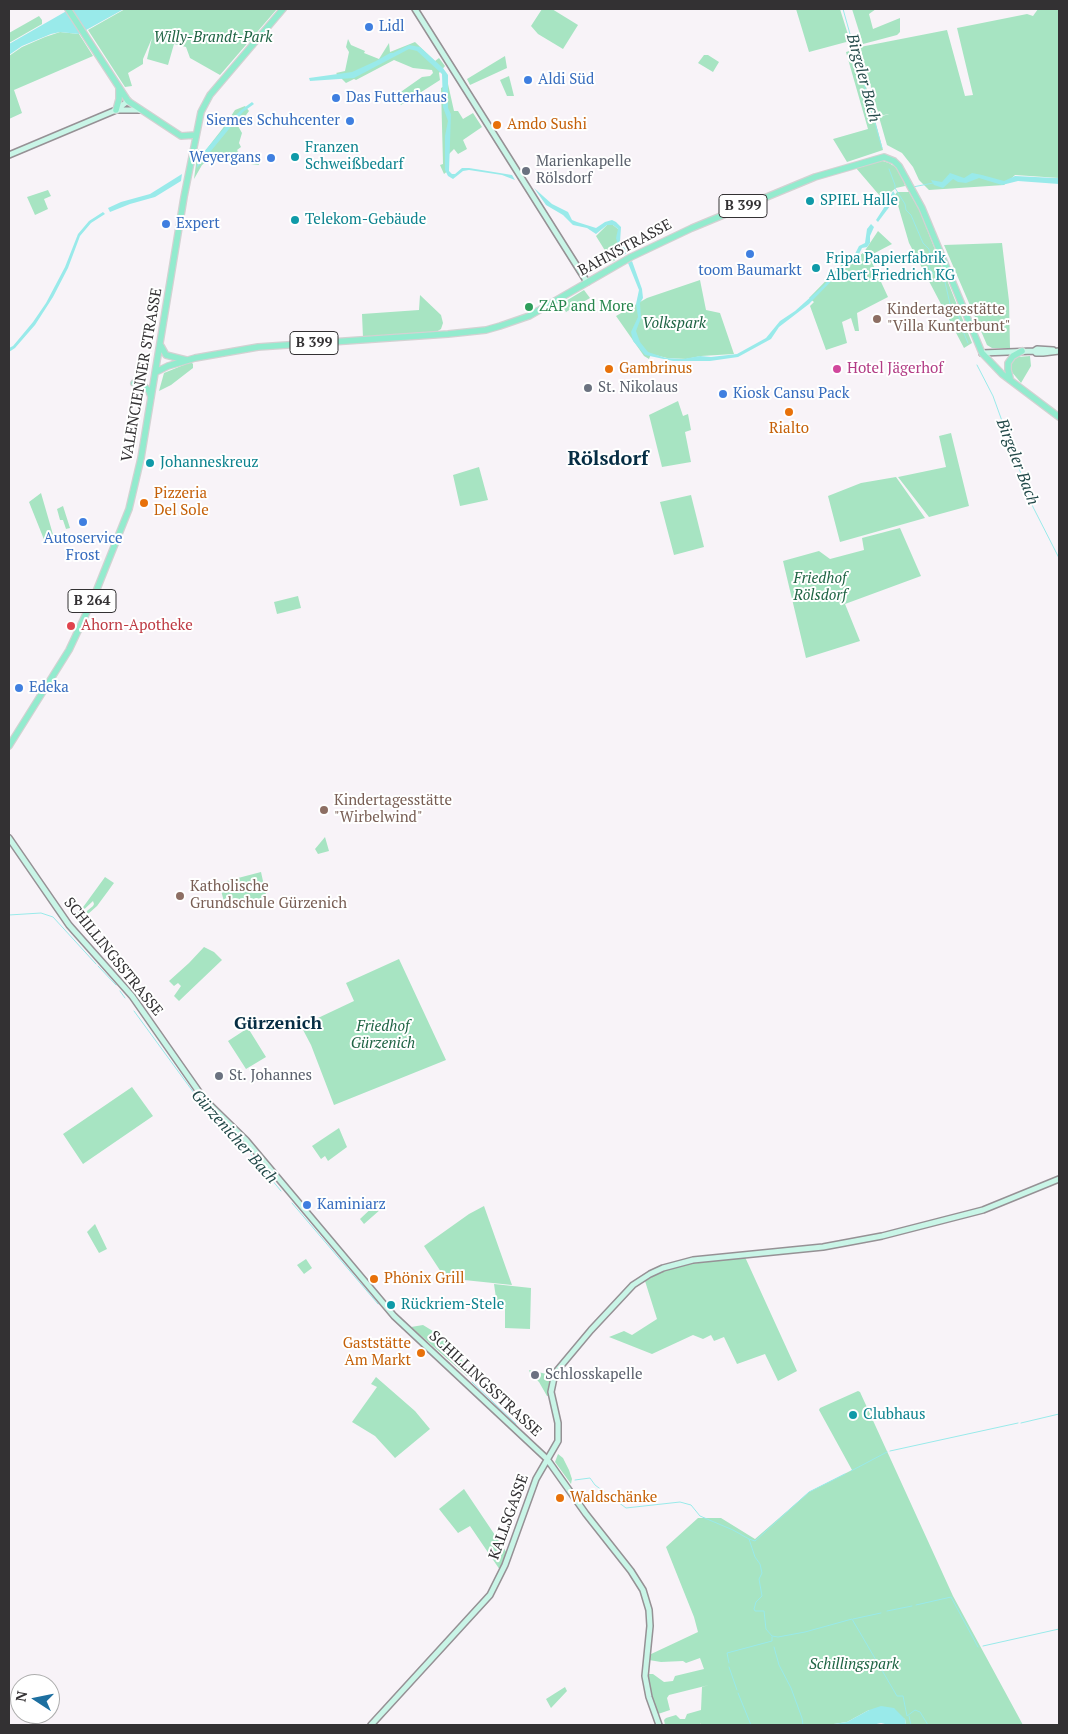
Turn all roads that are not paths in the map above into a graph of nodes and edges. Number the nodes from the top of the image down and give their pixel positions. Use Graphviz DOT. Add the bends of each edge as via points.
graph roads {
  1 [pos="68,9"];
  2 [pos="283,9"];
  3 [pos="415,9"];
  4 [pos="119,88"];
  5 [pos="128,101"];
  6 [pos="116,110"];
  7 [pos="140,110"];
  8 [pos="196,135"];
  9 [pos="181,136"];
  10 [pos="193,149"];
  11 [pos="9,155"];
  12 [pos="588,282"];
  13 [pos="160,344"];
  14 [pos="1022,351"];
  15 [pos="1057,351"];
  16 [pos="982,353"];
  17 [pos="189,360"];
  18 [pos="156,372"];
  19 [pos="1011,380"];
  20 [pos="134,383"];
  21 [pos="152,399"];
  22 [pos="1059,417"];
  23 [pos="9,746"];
  24 [pos="9,838"];
  25 [pos="1059,1179"];
  26 [pos="547,1459"];
  27 [pos="371,1725"];
  28 [pos="660,1725"];
  1 -- 4 [label="main road"];
  2 -- 8 [label="main road, VALENCIENNER STRASSE / B 264" via="210,95 201,112"];
  3 -- 12 [label="street"];
  4 -- 5 [label="main road"];
  4 -- 6 [label="main road"];
  5 -- 6 [label="street"];
  5 -- 7 [label="main road"];
  6 -- 7 [label="street"];
  6 -- 11 [label="street"];
  7 -- 9 [label="main road"];
  8 -- 9 [label="main road"];
  8 -- 10 [label="main road, VALENCIENNER STRASSE / B 264"];
  9 -- 10 [label="main road"];
  10 -- 13 [label="main road, VALENCIENNER STRASSE / B 264"];
  12 -- 16 [label="main road, BAHNSTRASSE / B 399" via="692,228 809,179 879,157 889,158 900,166 922,208"];
  12 -- 17 [label="main road, BAHNSTRASSE / B 399" via="529,316 486,330 258,347"];
  13 -- 17 [label="main road" via="166,355"];
  13 -- 18 [label="main road, VALENCIENNER STRASSE / B 264"];
  14 -- 15 [label="street"];
  14 -- 16 [label="street"];
  14 -- 19 [label="main road" via="1008,363"];
  16 -- 19 [label="main road, B 399"];
  17 -- 18 [label="main road, BAHNSTRASSE / B 399"];
  18 -- 21 [label="main road, VALENCIENNER STRASSE / B 264"];
  19 -- 22 [label="main road, B 399"];
  20 -- 21 [label="main road" via="145,387"];
  21 -- 23 [label="main road, VALENCIENNER STRASSE / B 264" via="129,509 96,592 69,650"];
  24 -- 26 [label="street, SCHILLINGSSTRASSE" via="69,925 132,996 204,1099 246,1140 394,1316"];
  25 -- 26 [label="street, KALLSGASSE" via="983,1210 882,1236 823,1247 708,1258 650,1274 626,1292 556,1374 551,1392 559,1435"];
  26 -- 27 [label="street, KALLSGASSE" via="529,1495 496,1585"];
  26 -- 28 [label="street, SCHILLINGSSTRASSE" via="643,1590 650,1619 646,1683"];
}
